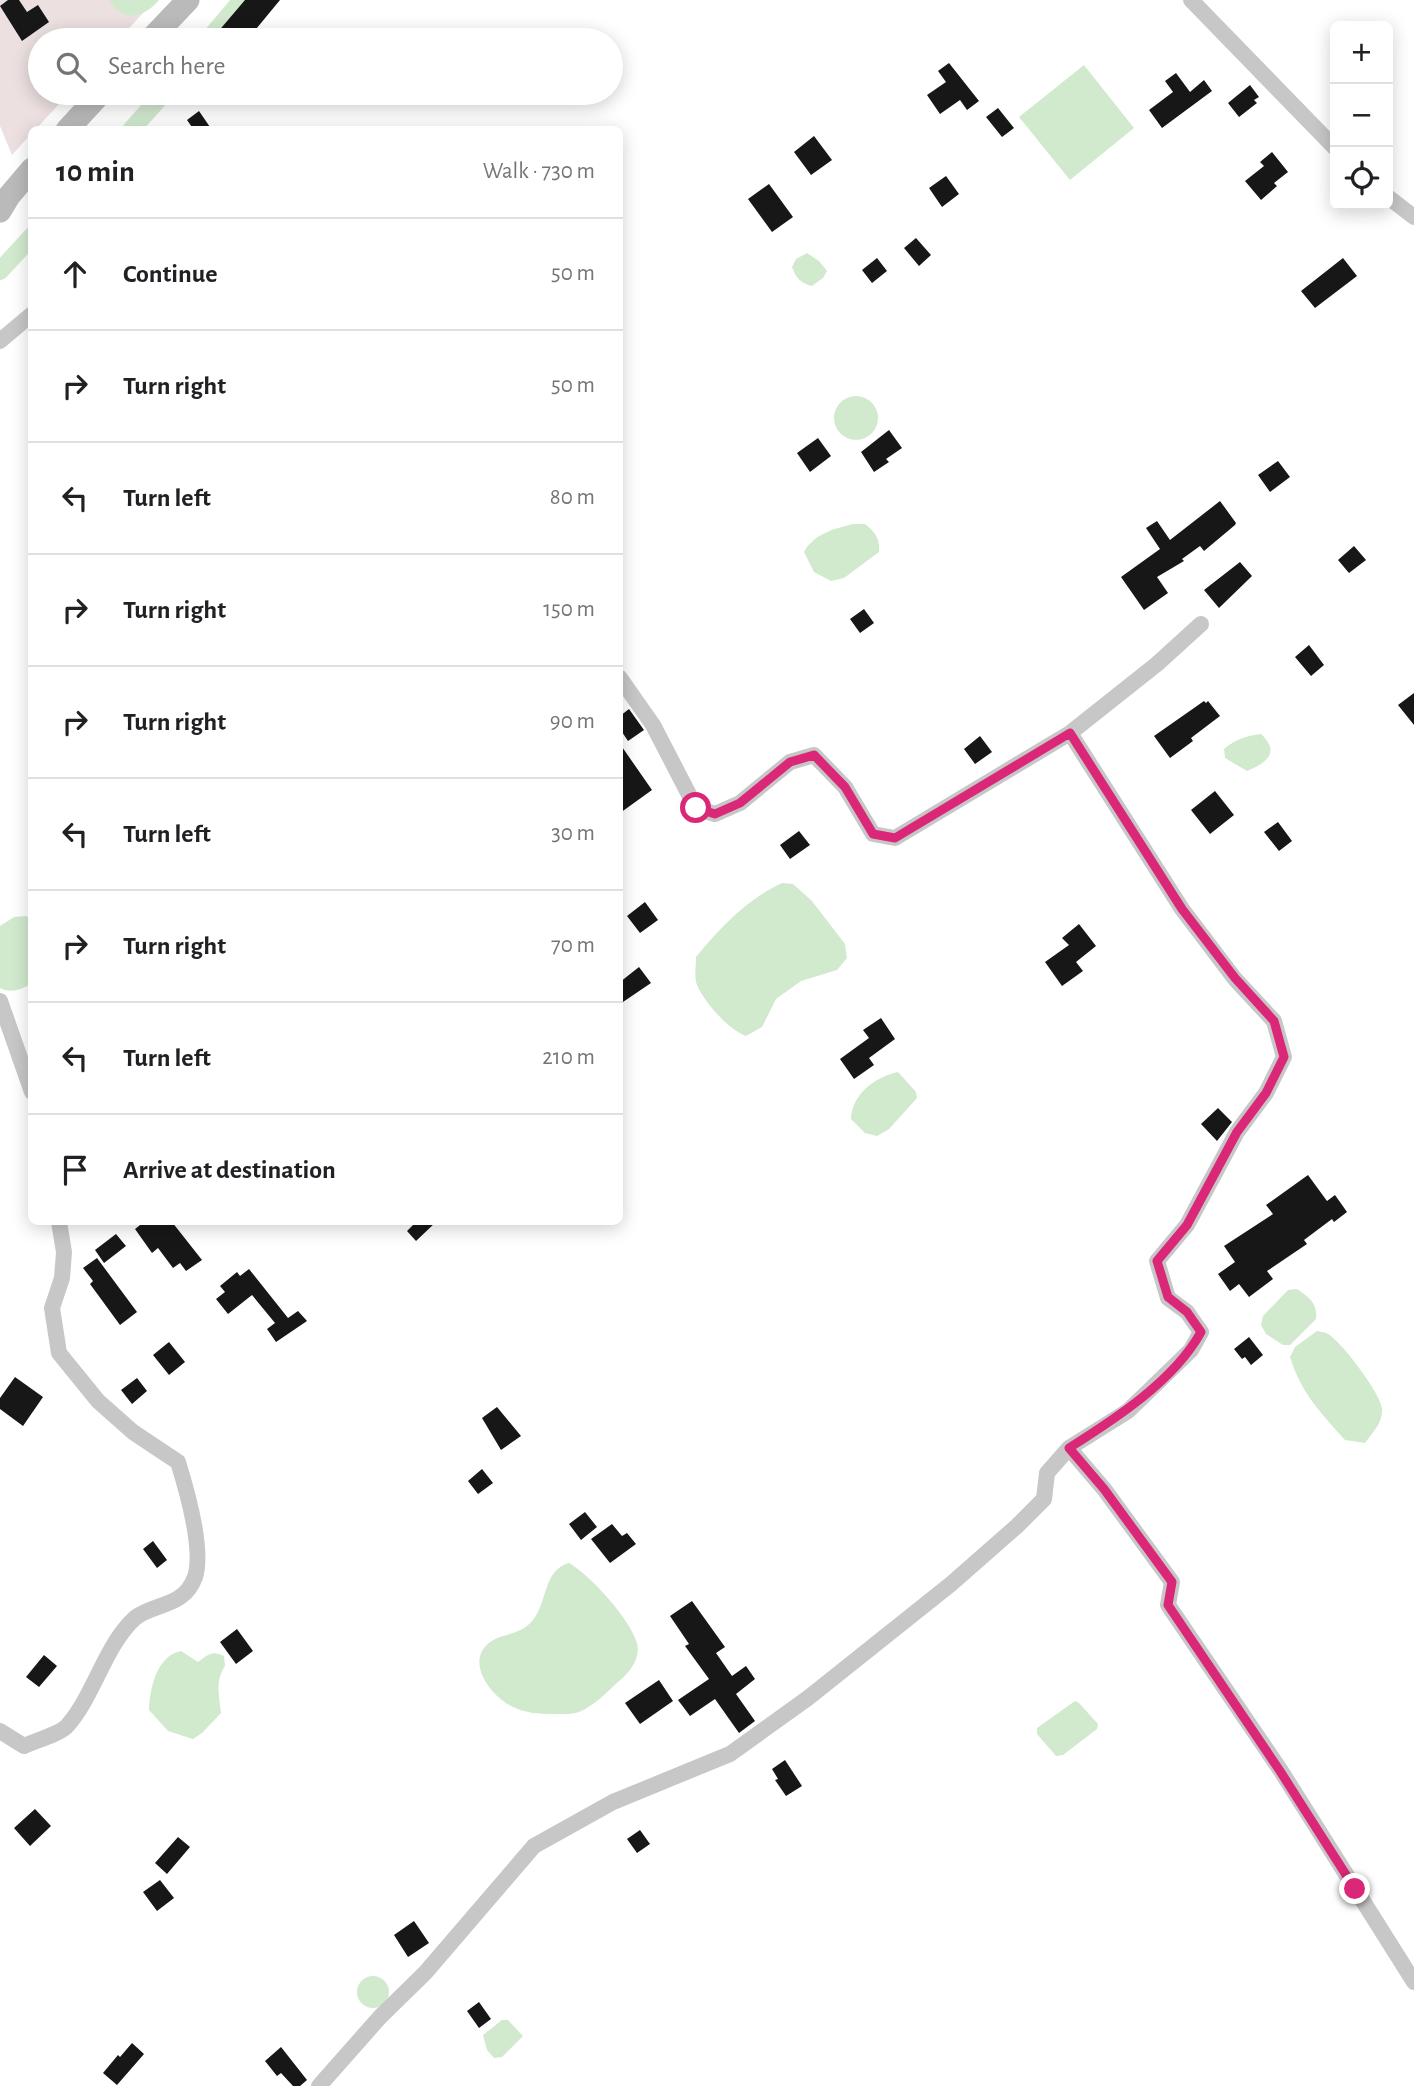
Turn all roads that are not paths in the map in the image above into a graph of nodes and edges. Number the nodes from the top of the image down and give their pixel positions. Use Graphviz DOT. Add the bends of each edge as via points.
graph roads {
  1 [pos="188,0"];
  2 [pos="1191,0"];
  3 [pos="161,28"];
  4 [pos="90,105"];
  5 [pos="71,126"];
  6 [pos="1334,147"];
  7 [pos="28,173"];
  8 [pos="3,196"];
  9 [pos="1393,201"];
  10 [pos="1414,217"];
  11 [pos="28,317"];
  12 [pos="0,341"];
  13 [pos="1200,624"];
  14 [pos="623,682"];
  15 [pos="1070,733"];
  16 [pos="0,1002"];
  17 [pos="28,1081"];
  18 [pos="60,1225"];
  19 [pos="1069,1448"];
  20 [pos="0,1731"];
  21 [pos="1414,1982"];
  22 [pos="319,2086"];
  1 -- 3 [label="street"];
  2 -- 6 [label="street"];
  4 -- 5 [label="street"];
  7 -- 8 [label="street"];
  9 -- 10 [label="street"];
  11 -- 12 [label="street"];
  13 -- 15 [label="street"];
  14 -- 15 [label="street" via="653,725 696,808 715,814 740,803 790,762 814,755 845,787 873,834 895,838"];
  15 -- 19 [label="street" via="1182,909 1274,1021 1284,1057 1187,1225 1157,1261 1168,1297 1187,1312 1201,1332 1191,1350 1128,1410"];
  16 -- 17 [label="street"];
  18 -- 20 [label="street" via="62,1278 52,1308 59,1353 98,1401 178,1462 193,1513 197,1564 185,1594 136,1617 115,1643 66,1728 24,1745"];
  19 -- 21 [label="street" via="1172,1582 1168,1605"];
  19 -- 22 [label="street" via="1047,1473 1044,1499 1017,1526 808,1698 730,1754 613,1802 534,1846 425,1973"];
}
